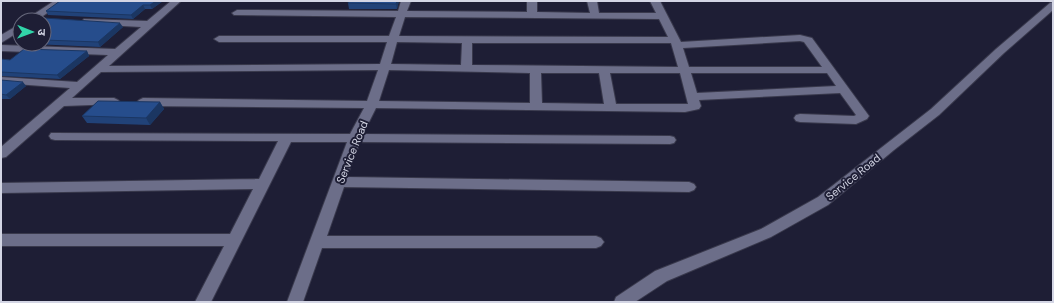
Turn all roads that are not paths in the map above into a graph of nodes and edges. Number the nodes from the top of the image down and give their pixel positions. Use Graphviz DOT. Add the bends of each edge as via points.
graph roads {
  1 [pos="60,1"];
  2 [pos="176,1"];
  3 [pos="406,1"];
  4 [pos="532,1"];
  5 [pos="592,1"];
  6 [pos="654,1"];
  7 [pos="1053,5"];
  8 [pos="44,12"];
  9 [pos="237,13"];
  10 [pos="401,14"];
  11 [pos="532,15"];
  12 [pos="595,16"];
  13 [pos="663,16"];
  14 [pos="80,20"];
  15 [pos="148,24"];
  16 [pos="12,32"];
  17 [pos="1,40"];
  18 [pos="219,40"];
  19 [pos="467,40"];
  20 [pos="392,41"];
  21 [pos="676,42"];
  22 [pos="1,48"];
  23 [pos="116,52"];
  24 [pos="385,67"];
  25 [pos="97,69"];
  26 [pos="466,69"];
  27 [pos="535,70"];
  28 [pos="604,70"];
  29 [pos="684,70"];
  30 [pos="830,70"];
  31 [pos="1,80"];
  32 [pos="78,85"];
  33 [pos="843,89"];
  34 [pos="693,98"];
  35 [pos="59,102"];
  36 [pos="372,104"];
  37 [pos="536,106"];
  38 [pos="611,106"];
  39 [pos="800,118"];
  40 [pos="55,136"];
  41 [pos="287,137"];
  42 [pos="355,137"];
  43 [pos="670,140"];
  44 [pos="1,154"];
  45 [pos="339,182"];
  46 [pos="263,184"];
  47 [pos="1,188"];
  48 [pos="689,188"];
  49 [pos="1,240"];
  50 [pos="235,240"];
  51 [pos="318,242"];
  52 [pos="596,242"];
  53 [pos="203,302"];
  54 [pos="295,302"];
  55 [pos="622,302"];
  1 -- 8 [label="street"];
  2 -- 15 [label="street"];
  3 -- 10 [label="street, Service Road"];
  4 -- 11 [label="street"];
  5 -- 12 [label="street"];
  6 -- 13 [label="street"];
  7 -- 55 [label="street, Service Road" via="935,112 824,201 766,233 661,276"];
  9 -- 10 [label="street"];
  10 -- 11 [label="street"];
  10 -- 20 [label="street, Service Road"];
  11 -- 12 [label="street"];
  12 -- 13 [label="street"];
  13 -- 21 [label="street"];
  14 -- 15 [label="street"];
  15 -- 23 [label="street"];
  16 -- 17 [label="street"];
  18 -- 20 [label="street"];
  19 -- 20 [label="street"];
  19 -- 21 [label="street"];
  19 -- 26 [label="street"];
  20 -- 24 [label="street, Service Road"];
  21 -- 29 [label="street"];
  21 -- 30 [label="street" via="800,38 810,42"];
  22 -- 23 [label="street"];
  23 -- 25 [label="street"];
  24 -- 25 [label="street"];
  24 -- 26 [label="street"];
  24 -- 36 [label="street, Service Road"];
  25 -- 32 [label="street"];
  26 -- 27 [label="street"];
  27 -- 28 [label="street"];
  27 -- 37 [label="street"];
  28 -- 29 [label="street"];
  28 -- 38 [label="street"];
  29 -- 30 [label="street"];
  29 -- 34 [label="street"];
  30 -- 33 [label="street"];
  31 -- 32 [label="street"];
  32 -- 35 [label="street"];
  33 -- 34 [label="street"];
  33 -- 39 [label="street" via="862,118"];
  34 -- 38 [label="street" via="694,106 685,108"];
  35 -- 36 [label="street"];
  35 -- 44 [label="street"];
  36 -- 37 [label="street"];
  36 -- 42 [label="street, Service Road"];
  37 -- 38 [label="street"];
  40 -- 41 [label="street"];
  41 -- 42 [label="street"];
  41 -- 46 [label="street"];
  42 -- 43 [label="street"];
  42 -- 45 [label="street, Service Road"];
  45 -- 48 [label="street"];
  45 -- 51 [label="street, Service Road"];
  46 -- 47 [label="street"];
  46 -- 50 [label="street"];
  49 -- 50 [label="street"];
  50 -- 53 [label="street"];
  51 -- 52 [label="street"];
  51 -- 54 [label="street, Service Road"];
}
